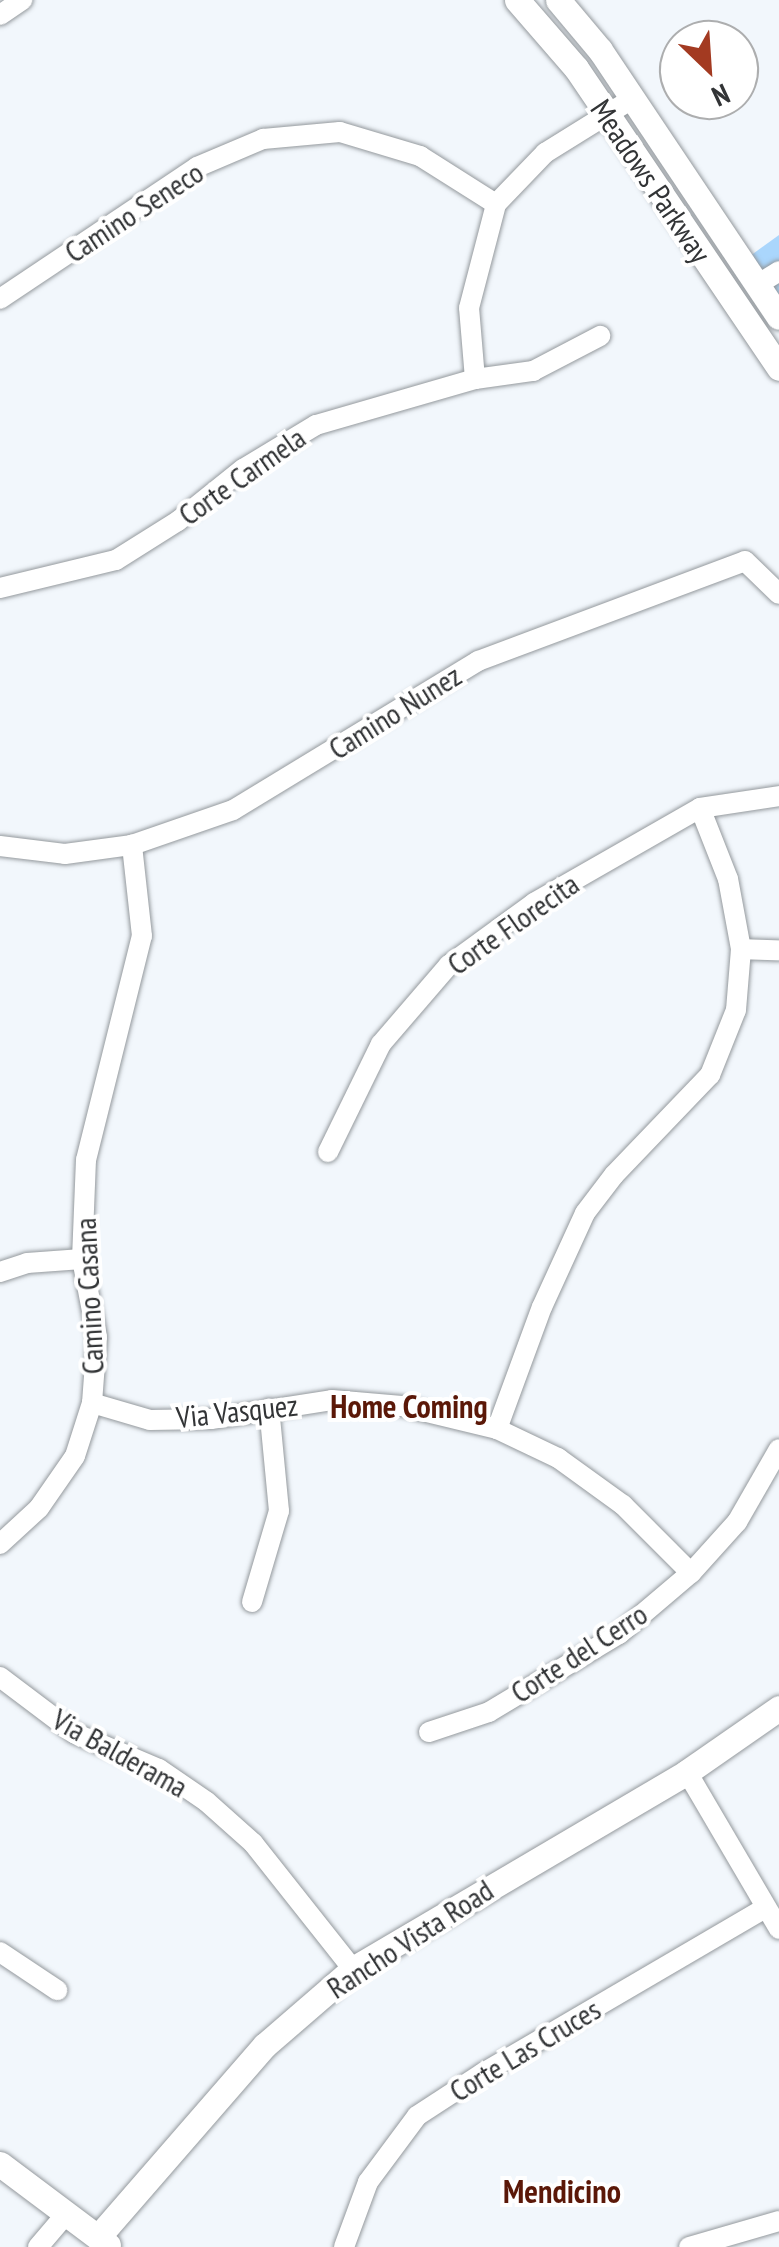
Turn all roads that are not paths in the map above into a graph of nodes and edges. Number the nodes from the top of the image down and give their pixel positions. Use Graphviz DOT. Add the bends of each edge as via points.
graph roads {
  1 [pos="22,0"];
  2 [pos="517,0"];
  3 [pos="558,0"];
  4 [pos="0,15"];
  5 [pos="630,100"];
  6 [pos="605,115"];
  7 [pos="496,204"];
  8 [pos="768,278"];
  9 [pos="0,299"];
  10 [pos="779,317"];
  11 [pos="600,336"];
  12 [pos="779,368"];
  13 [pos="475,378"];
  14 [pos="0,588"];
  15 [pos="779,594"];
  16 [pos="779,796"];
  17 [pos="700,808"];
  18 [pos="132,845"];
  19 [pos="0,846"];
  20 [pos="741,949"];
  21 [pos="779,950"];
  22 [pos="328,1152"];
  23 [pos="82,1259"];
  24 [pos="0,1272"];
  25 [pos="92,1403"];
  26 [pos="269,1408"];
  27 [pos="498,1429"];
  28 [pos="779,1449"];
  29 [pos="0,1544"];
  30 [pos="691,1572"];
  31 [pos="252,1602"];
  32 [pos="0,1677"];
  33 [pos="779,1708"];
  34 [pos="429,1732"];
  35 [pos="687,1772"];
  36 [pos="765,1908"];
  37 [pos="779,1929"];
  38 [pos="0,1952"];
  39 [pos="353,1970"];
  40 [pos="57,1990"];
  41 [pos="0,2164"];
  42 [pos="67,2214"];
  43 [pos="779,2221"];
  44 [pos="104,2242"];
  45 [pos="38,2247"];
  46 [pos="344,2247"];
  47 [pos="689,2247"];
  1 -- 4 [label="street"];
  2 -- 6 [label="main road, Meadows Parkway" via="576,68"];
  3 -- 5 [label="main road, Meadows Parkway"];
  5 -- 6 [label="street"];
  5 -- 8 [label="main road, Meadows Parkway"];
  6 -- 7 [label="street" via="546,154"];
  6 -- 12 [label="main road, Meadows Parkway"];
  7 -- 9 [label="street, Camino Seneco" via="420,156 340,132 263,139 197,166"];
  7 -- 13 [label="street" via="469,308"];
  8 -- 10 [label="main road, Meadows Parkway"];
  11 -- 13 [label="street, Corte Carmela" via="533,372"];
  13 -- 14 [label="street, Corte Carmela" via="316,425 116,560"];
  15 -- 18 [label="street, Camino Nunez" via="745,560 478,661 233,810"];
  16 -- 17 [label="street, Corte Florecita"];
  17 -- 20 [label="street" via="728,879"];
  17 -- 22 [label="street, Corte Florecita" via="534,904 450,966 380,1044"];
  18 -- 19 [label="street, Camino Nunez" via="65,854"];
  18 -- 23 [label="street, Camino Casana" via="142,936 86,1160"];
  20 -- 21 [label="street"];
  20 -- 27 [label="street" via="736,1010 710,1075 585,1213"];
  23 -- 24 [label="street"];
  23 -- 25 [label="street, Camino Casana" via="97,1337"];
  25 -- 26 [label="street, Via Vasquez" via="150,1420 211,1419"];
  25 -- 29 [label="street, Camino Casana" via="75,1456 39,1508"];
  26 -- 27 [label="street, Via Vasquez" via="332,1400 402,1406"];
  26 -- 31 [label="street" via="279,1511"];
  27 -- 30 [label="street, Via Vasquez" via="558,1458 624,1504"];
  28 -- 30 [label="street, Corte del Cerro" via="737,1522"];
  30 -- 34 [label="street, Corte del Cerro" via="618,1634 489,1712"];
  32 -- 39 [label="street, Via Balderama" via="74,1733 159,1769 207,1802 253,1844"];
  33 -- 35 [label="main road, Rancho Vista Road"];
  35 -- 36 [label="street"];
  35 -- 39 [label="main road, Rancho Vista Road"];
  36 -- 37 [label="street"];
  36 -- 46 [label="street, Corte Las Cruces" via="418,2116 368,2182"];
  38 -- 40 [label="street"];
  39 -- 44 [label="main road, Rancho Vista Road" via="265,2045"];
  41 -- 42 [label="main road"];
  42 -- 44 [label="main road"];
  42 -- 45 [label="street"];
  43 -- 47 [label="street"];
}
